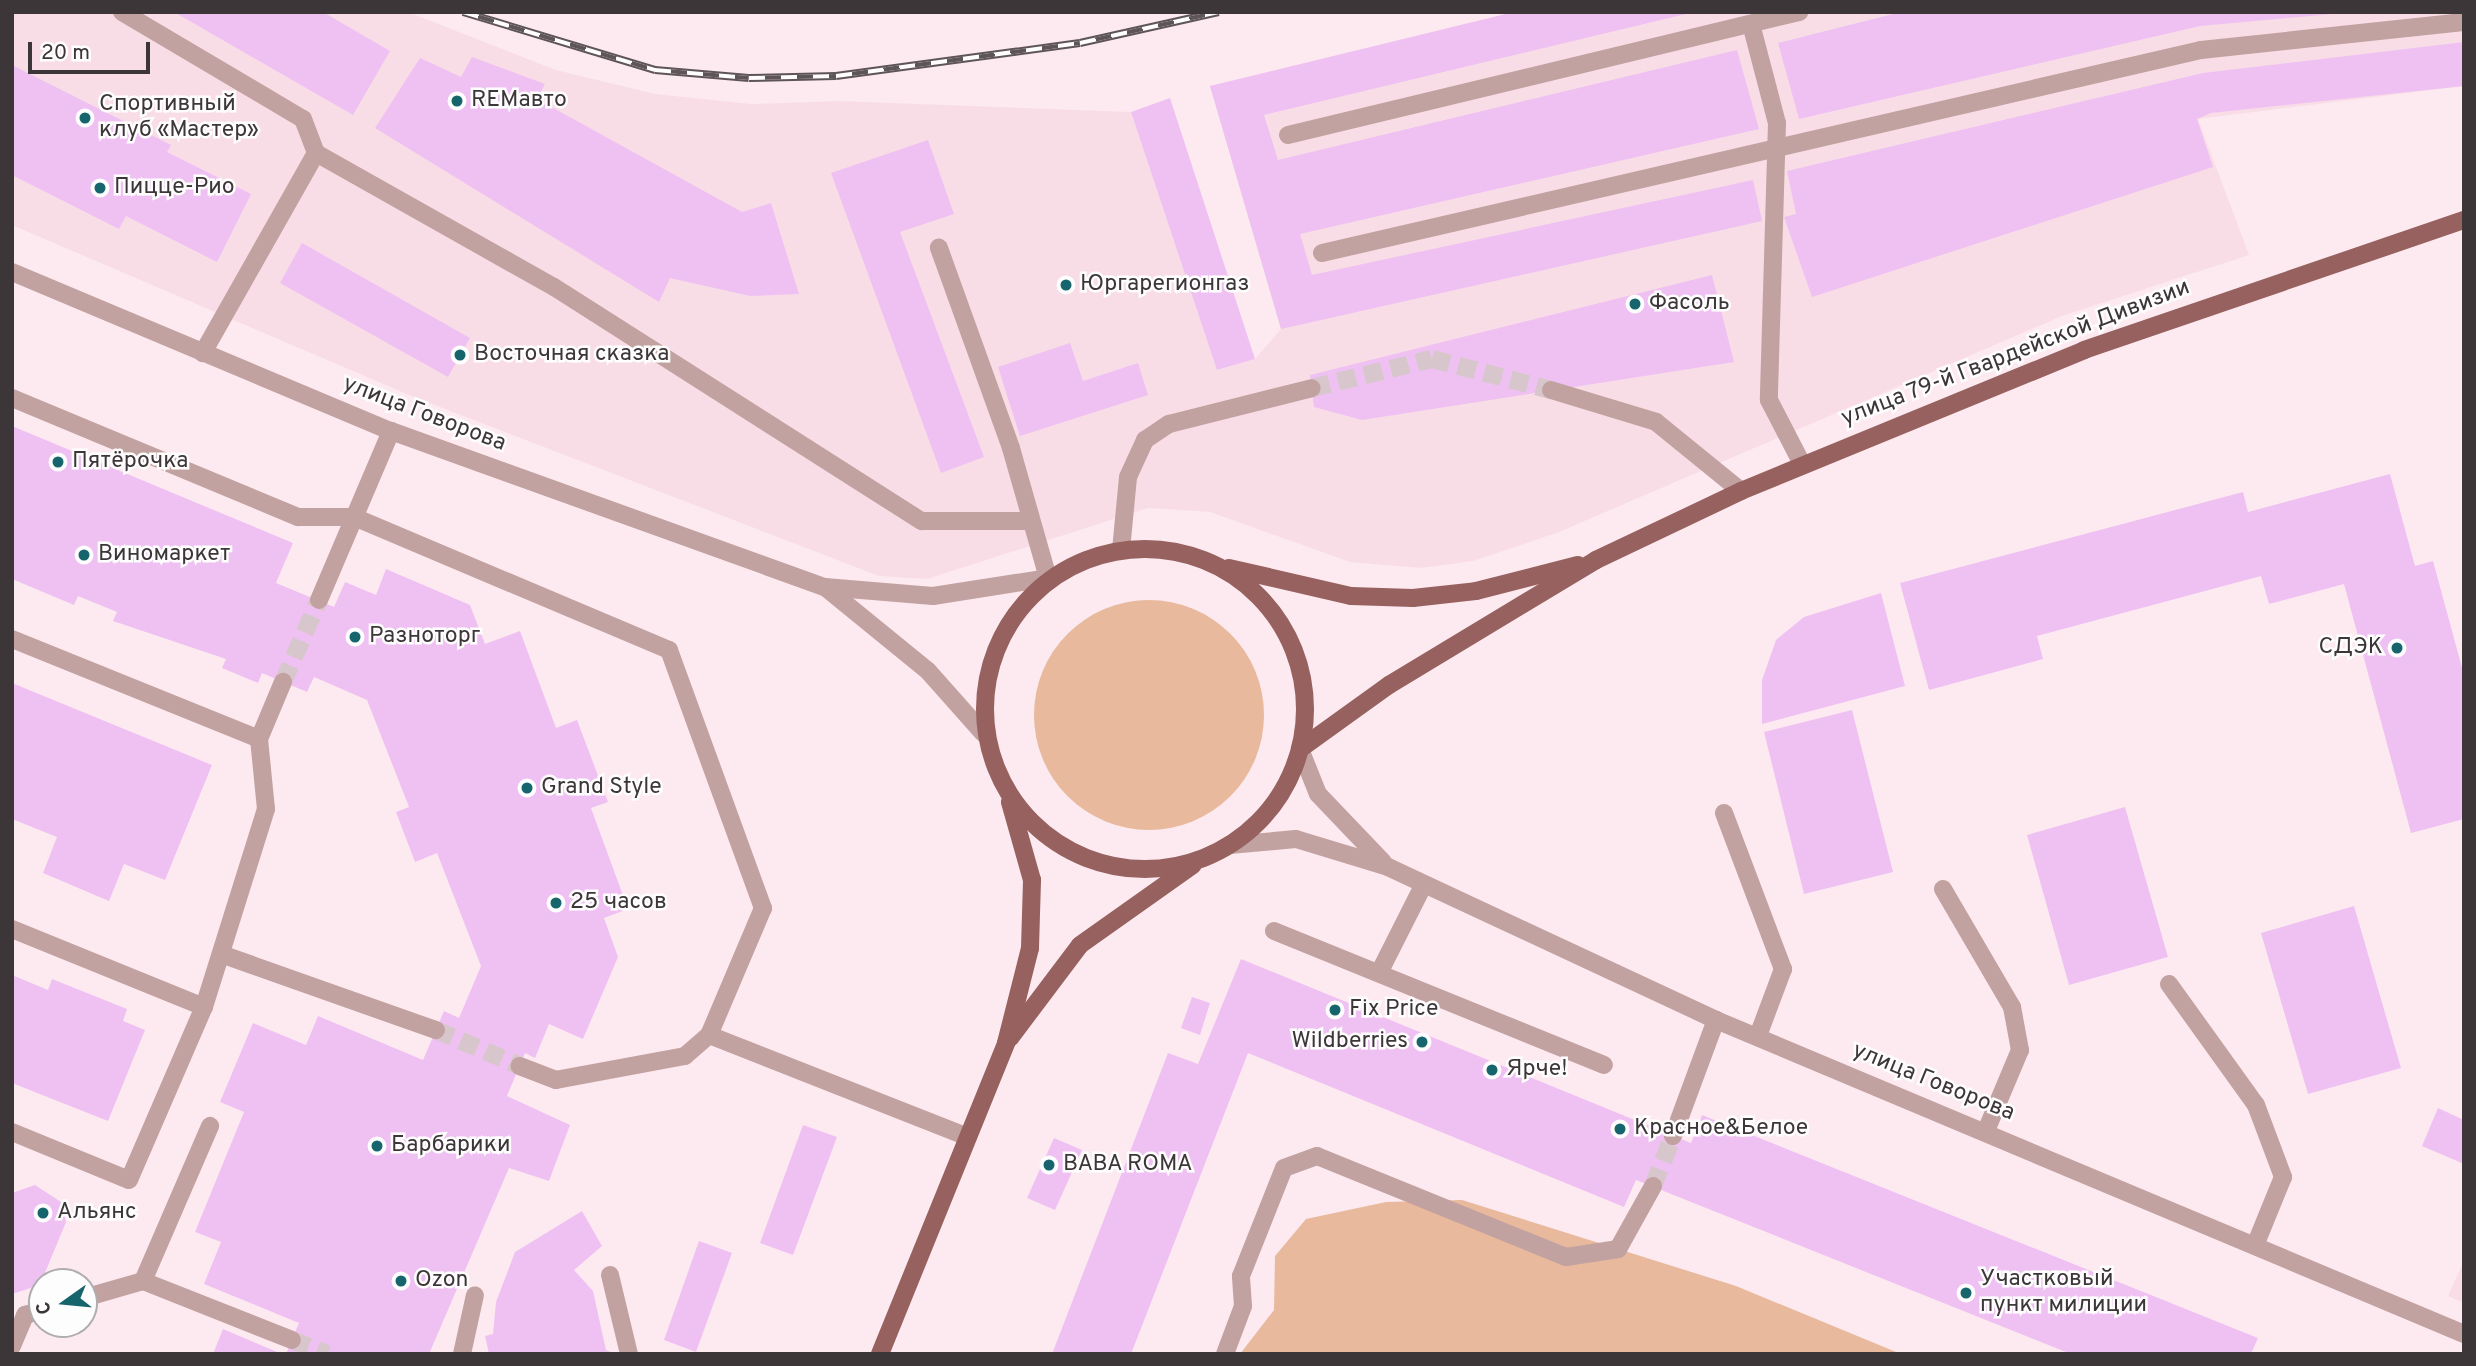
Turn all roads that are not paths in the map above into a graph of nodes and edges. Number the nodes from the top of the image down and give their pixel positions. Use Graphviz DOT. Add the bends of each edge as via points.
graph roads {
  1 [pos="122,12"];
  2 [pos="1799,12"];
  3 [pos="2464,22"];
  4 [pos="1751,24"];
  5 [pos="1288,135"];
  6 [pos="1774,150"];
  7 [pos="316,153"];
  8 [pos="2464,220"];
  9 [pos="939,248"];
  10 [pos="1322,253"];
  11 [pos="12,272"];
  12 [pos="203,353"];
  13 [pos="1312,388"];
  14 [pos="1550,390"];
  15 [pos="12,398"];
  16 [pos="391,431"];
  17 [pos="1802,464"];
  18 [pos="1741,491"];
  19 [pos="354,517"];
  20 [pos="1027,521"];
  21 [pos="1121,551"];
  22 [pos="1596,560"];
  23 [pos="1212,563"];
  24 [pos="1048,578"];
  25 [pos="825,587"];
  26 [pos="318,600"];
  27 [pos="12,639"];
  28 [pos="283,682"];
  29 [pos="983,733"];
  30 [pos="259,739"];
  31 [pos="1300,749"];
  32 [pos="1003,782"];
  33 [pos="1724,813"];
  34 [pos="1230,845"];
  35 [pos="1202,859"];
  36 [pos="1388,867"];
  37 [pos="1423,886"];
  38 [pos="1943,889"];
  39 [pos="12,929"];
  40 [pos="1274,931"];
  41 [pos="221,954"];
  42 [pos="1379,973"];
  43 [pos="2169,984"];
  44 [pos="204,1007"];
  45 [pos="1716,1020"];
  46 [pos="436,1030"];
  47 [pos="709,1035"];
  48 [pos="1758,1036"];
  49 [pos="1006,1043"];
  50 [pos="1604,1065"];
  51 [pos="520,1066"];
  52 [pos="210,1126"];
  53 [pos="1986,1131"];
  54 [pos="12,1132"];
  55 [pos="1673,1136"];
  56 [pos="968,1137"];
  57 [pos="1653,1186"];
  58 [pos="2256,1243"];
  59 [pos="610,1275"];
  60 [pos="144,1281"];
  61 [pos="98,1294"];
  62 [pos="475,1295"];
  63 [pos="28,1314"];
  64 [pos="2464,1334"];
  65 [pos="292,1340"];
  66 [pos="12,1346"];
  67 [pos="462,1354"];
  68 [pos="629,1354"];
  69 [pos="880,1354"];
  70 [pos="1225,1354"];
  1 -- 7 [label="street" via="303,119"];
  2 -- 4 [label="street"];
  3 -- 6 [label="street" via="2201,50"];
  4 -- 5 [label="street"];
  4 -- 6 [label="street" via="1777,123"];
  6 -- 10 [label="street"];
  6 -- 17 [label="street" via="1778,225 1769,400"];
  7 -- 12 [label="street"];
  7 -- 20 [label="street" via="554,287 922,521"];
  8 -- 17 [label="main road, улица 79-й Гвардейской Дивизии" via="2084,350"];
  9 -- 20 [label="street" via="1012,448"];
  11 -- 12 [label="street, улица Говорова"];
  12 -- 16 [label="street, улица Говорова"];
  13 -- 21 [label="street" via="1169,424 1145,440 1128,477"];
  14 -- 18 [label="street" via="1656,422"];
  15 -- 19 [label="street" via="298,517"];
  16 -- 19 [label="street"];
  16 -- 25 [label="street, улица Говорова"];
  17 -- 18 [label="main road, улица 79-й Гвардейской Дивизии"];
  18 -- 22 [label="main road, улица 79-й Гвардейской Дивизии"];
  19 -- 26 [label="street"];
  19 -- 47 [label="street" via="669,650 763,908"];
  20 -- 24 [label="street"];
  21 -- 23 [label="main road" via="1176,551"];
  21 -- 24 [label="main road"];
  22 -- 23 [label="main road, улица 79-й Гвардейской Дивизии" via="1476,591 1413,598 1304,587"];
  22 -- 31 [label="main road, улица 79-й Гвардейской Дивизии" via="1389,685"];
  23 -- 31 [label="main road" via="1264,601 1289,638 1303,678"];
  24 -- 25 [label="street, улица Говорова" via="933,596"];
  24 -- 29 [label="main road" via="998,646"];
  25 -- 29 [label="street, улица Говорова" via="928,671"];
  27 -- 30 [label="street"];
  28 -- 30 [label="street"];
  29 -- 32 [label="main road"];
  30 -- 41 [label="street" via="266,809"];
  31 -- 34 [label="main road" via="1286,785 1262,819"];
  31 -- 36 [label="street" via="1318,794"];
  32 -- 35 [label="main road" via="1050,837 1083,856 1154,869"];
  32 -- 49 [label="main road" via="1027,852 1033,908"];
  33 -- 48 [label="street" via="1783,969"];
  34 -- 35 [label="main road"];
  34 -- 36 [label="street" via="1296,839"];
  35 -- 49 [label="main road" via="1080,945"];
  36 -- 37 [label="street, улица Говорова"];
  37 -- 42 [label="street"];
  37 -- 45 [label="street, улица Говорова"];
  38 -- 53 [label="street" via="2012,1007 2020,1050"];
  39 -- 44 [label="street"];
  40 -- 42 [label="street"];
  41 -- 44 [label="street"];
  41 -- 46 [label="street"];
  42 -- 50 [label="street"];
  43 -- 58 [label="street" via="2256,1105 2283,1177"];
  44 -- 54 [label="street" via="129,1180"];
  45 -- 48 [label="street, улица Говорова"];
  45 -- 55 [label="street"];
  47 -- 51 [label="street" via="685,1056 556,1080"];
  47 -- 56 [label="street"];
  48 -- 53 [label="street, улица Говорова"];
  49 -- 56 [label="main road"];
  52 -- 60 [label="street"];
  53 -- 58 [label="street, улица Говорова"];
  56 -- 69 [label="main road"];
  57 -- 70 [label="street" via="1618,1249 1566,1257 1317,1156 1284,1168 1241,1276 1244,1306"];
  58 -- 64 [label="street, улица Говорова"];
  59 -- 68 [label="street"];
  60 -- 61 [label="street"];
  60 -- 65 [label="street"];
  62 -- 67 [label="street"];
  63 -- 66 [label="street"];
}
